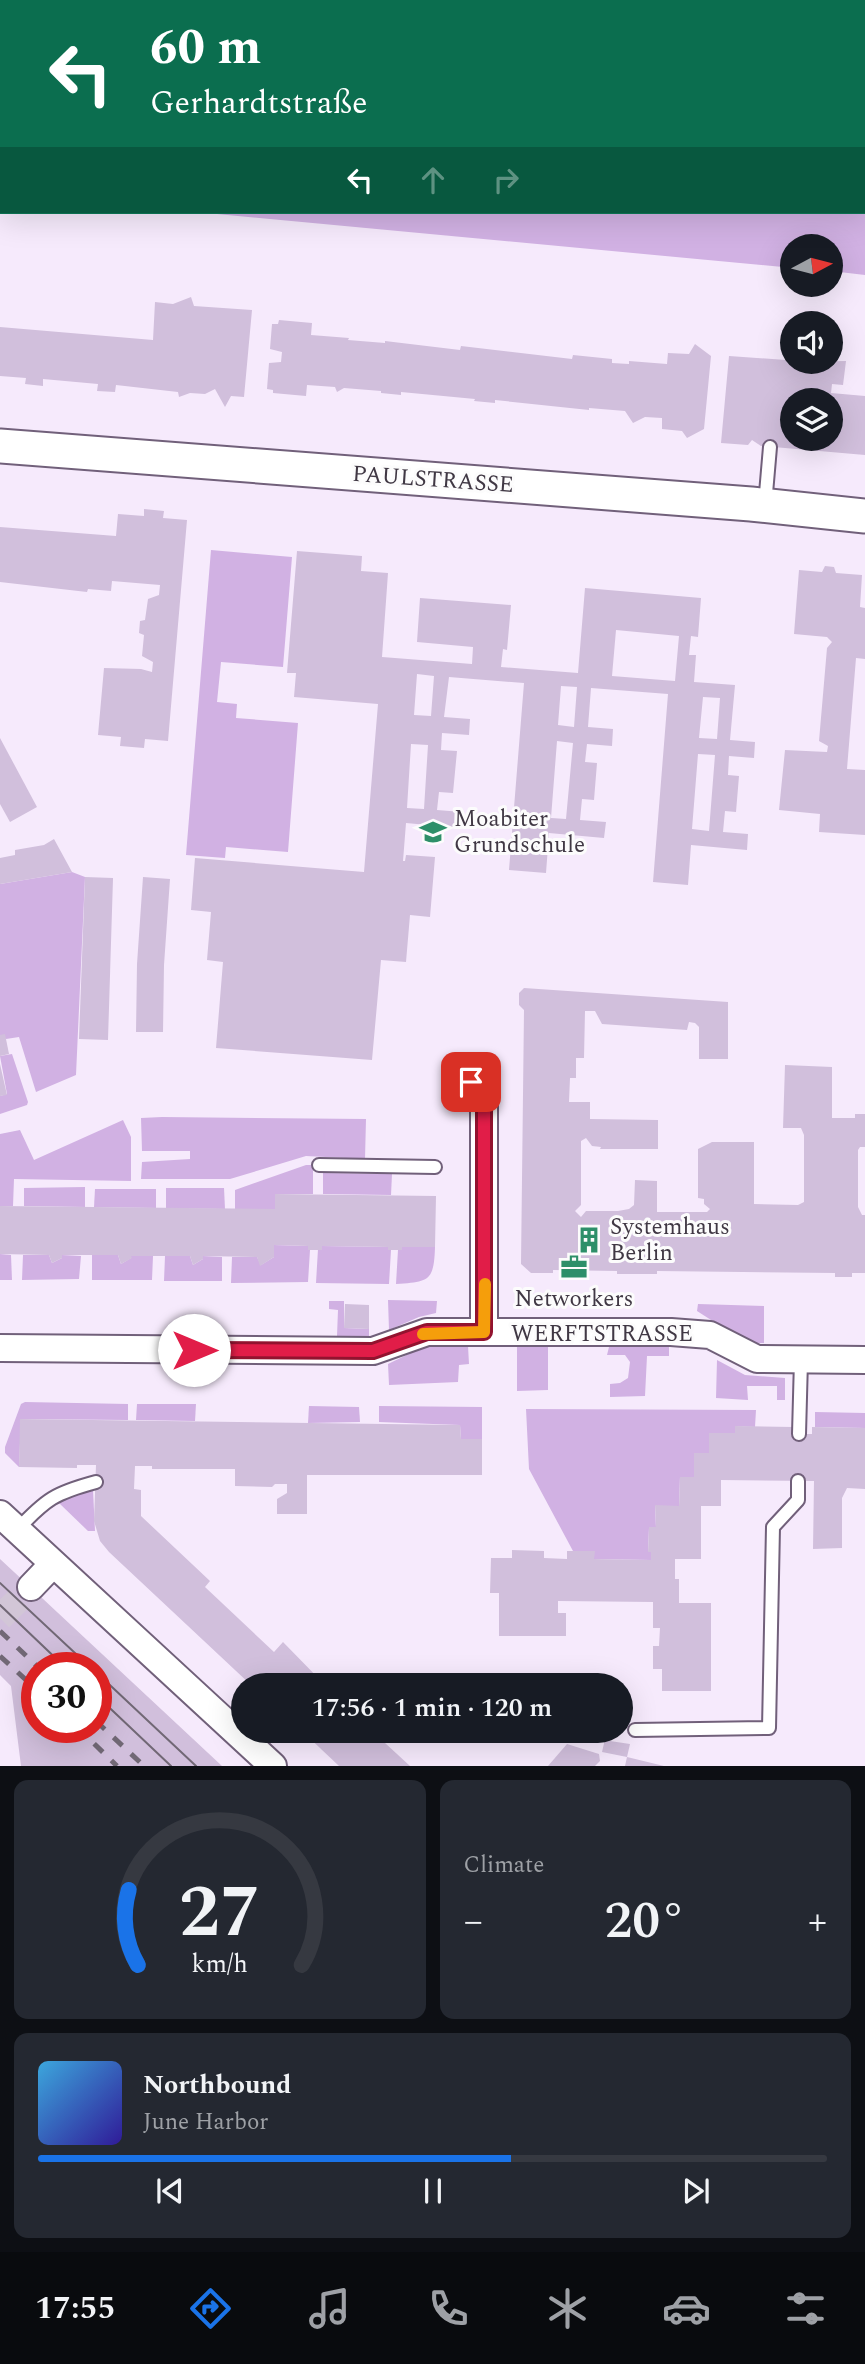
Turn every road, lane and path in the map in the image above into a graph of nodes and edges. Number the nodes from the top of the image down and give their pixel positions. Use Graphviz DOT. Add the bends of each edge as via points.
graph roads {
  1 [pos="0,446"];
  2 [pos="770,447"];
  3 [pos="765,505"];
  4 [pos="865,516"];
  5 [pos="459,1071"];
  6 [pos="319,1165"];
  7 [pos="435,1167"];
  8 [pos="484,1332"];
  9 [pos="0,1348"];
  10 [pos="801,1360"];
  11 [pos="865,1360"];
  12 [pos="799,1434"];
  13 [pos="798,1481"];
  14 [pos="96,1482"];
  15 [pos="8,1522"];
  16 [pos="52,1564"];
  17 [pos="31,1587"];
  18 [pos="635,1730"];
  19 [pos="273,1766"];
  1 -- 3 [label="street, PAULSTRASSE"];
  2 -- 3 [label="lane"];
  3 -- 4 [label="street, PAULSTRASSE"];
  5 -- 8 [label="street" via="484,1093"];
  6 -- 7 [label="lane"];
  8 -- 9 [label="street, WERFTSTRASSE" via="427,1332 373,1351"];
  8 -- 10 [label="street, WERFTSTRASSE" via="710,1335 757,1359"];
  10 -- 11 [label="street, WERFTSTRASSE"];
  10 -- 12 [label="lane"];
  13 -- 18 [label="lane" via="798,1500 773,1527 769,1728"];
  14 -- 15 [label="lane" via="65,1490"];
  15 -- 16 [label="street"];
  16 -- 17 [label="street"];
  16 -- 19 [label="street"];
}
